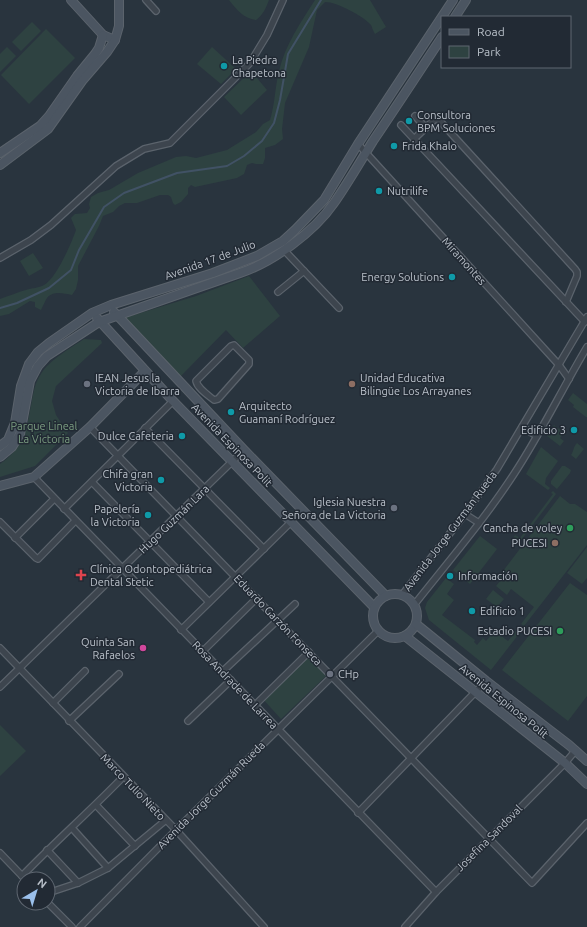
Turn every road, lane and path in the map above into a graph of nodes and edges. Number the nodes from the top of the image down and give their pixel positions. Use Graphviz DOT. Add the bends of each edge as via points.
graph roads {
  1 [pos="71,0"];
  2 [pos="119,0"];
  3 [pos="146,0"];
  4 [pos="283,0"];
  5 [pos="453,0"];
  6 [pos="466,0"];
  7 [pos="156,11"];
  8 [pos="442,16"];
  9 [pos="456,16"];
  10 [pos="441,18"];
  11 [pos="104,35"];
  12 [pos="441,39"];
  13 [pos="115,40"];
  14 [pos="414,116"];
  15 [pos="401,125"];
  16 [pos="426,128"];
  17 [pos="414,138"];
  18 [pos="358,144"];
  19 [pos="366,152"];
  20 [pos="0,153"];
  21 [pos="0,165"];
  22 [pos="284,250"];
  23 [pos="0,258"];
  24 [pos="304,271"];
  25 [pos="278,292"];
  26 [pos="566,302"];
  27 [pos="111,305"];
  28 [pos="339,308"];
  29 [pos="92,313"];
  30 [pos="117,315"];
  31 [pos="586,320"];
  32 [pos="99,322"];
  33 [pos="587,347"];
  34 [pos="559,365"];
  35 [pos="145,371"];
  36 [pos="569,379"];
  37 [pos="204,392"];
  38 [pos="197,400"];
  39 [pos="173,401"];
  40 [pos="90,427"];
  41 [pos="522,427"];
  42 [pos="145,428"];
  43 [pos="538,436"];
  44 [pos="0,446"];
  45 [pos="244,450"];
  46 [pos="118,456"];
  47 [pos="0,457"];
  48 [pos="233,461"];
  49 [pos="34,477"];
  50 [pos="92,482"];
  51 [pos="0,486"];
  52 [pos="204,489"];
  53 [pos="54,499"];
  54 [pos="64,509"];
  55 [pos="465,514"];
  56 [pos="177,516"];
  57 [pos="75,521"];
  58 [pos="0,522"];
  59 [pos="291,522"];
  60 [pos="479,523"];
  61 [pos="15,538"];
  62 [pos="150,542"];
  63 [pos="264,549"];
  64 [pos="122,569"];
  65 [pos="235,576"];
  66 [pos="402,595"];
  67 [pos="386,596"];
  68 [pos="257,598"];
  69 [pos="209,602"];
  70 [pos="295,604"];
  71 [pos="414,605"];
  72 [pos="374,607"];
  73 [pos="278,620"];
  74 [pos="416,624"];
  75 [pos="181,630"];
  76 [pos="378,631"];
  77 [pos="405,636"];
  78 [pos="0,648"];
  79 [pos="202,652"];
  80 [pos="310,652"];
  81 [pos="19,668"];
  82 [pos="85,671"];
  83 [pos="222,672"];
  84 [pos="119,674"];
  85 [pos="332,676"];
  86 [pos="231,680"];
  87 [pos="486,681"];
  88 [pos="0,687"];
  89 [pos="476,692"];
  90 [pos="53,703"];
  91 [pos="255,705"];
  92 [pos="70,721"];
  93 [pos="188,721"];
  94 [pos="278,729"];
  95 [pos="576,750"];
  96 [pos="412,758"];
  97 [pos="587,761"];
  98 [pos="565,763"];
  99 [pos="123,776"];
  100 [pos="587,784"];
  101 [pos="96,805"];
  102 [pos="358,813"];
  103 [pos="166,820"];
  104 [pos="587,823"];
  105 [pos="72,828"];
  106 [pos="176,830"];
  107 [pos="489,837"];
  108 [pos="135,846"];
  109 [pos="47,850"];
  110 [pos="0,853"];
  111 [pos="108,868"];
  112 [pos="18,871"];
  113 [pos="29,871"];
  114 [pos="78,883"];
  115 [pos="56,890"];
  116 [pos="436,892"];
  117 [pos="56,910"];
  118 [pos="72,927"];
  119 [pos="80,927"];
  120 [pos="264,927"];
  121 [pos="405,927"];
  1 -- 11 [label="street"];
  2 -- 13 [label="street" via="119,26"];
  3 -- 7 [label="street"];
  4 -- 23 [label="street" via="250,63 170,143 144,149 116,166 51,225"];
  5 -- 8 [label="street, Avenida 17 de Julio"];
  6 -- 9 [label="street"];
  10 -- 18 [label="street, Avenida 17 de Julio"];
  11 -- 13 [label="street"];
  11 -- 20 [label="street" via="95,54 46,120"];
  12 -- 19 [label="street, Avenida 17 de Julio"];
  13 -- 21 [label="street" via="48,129"];
  14 -- 16 [label="street"];
  15 -- 17 [label="street"];
  16 -- 17 [label="street"];
  16 -- 26 [label="street" via="435,119 439,120 576,269 577,276"];
  17 -- 26 [label="street"];
  18 -- 19 [label="street, Miramontes"];
  18 -- 27 [label="street, Avenida 17 de Julio" via="324,200 283,241 257,256 213,273"];
  19 -- 22 [label="street, Avenida 17 de Julio" via="326,214"];
  19 -- 34 [label="street, Miramontes"];
  22 -- 24 [label="street"];
  22 -- 30 [label="street, Avenida 17 de Julio" via="247,271"];
  24 -- 25 [label="street"];
  24 -- 28 [label="street"];
  26 -- 31 [label="street"];
  27 -- 29 [label="street, Avenida 17 de Julio"];
  27 -- 30 [label="street, Avenida Espinosa Polit"];
  29 -- 32 [label="street, Avenida Espinosa Polit"];
  29 -- 44 [label="street, Avenida 17 de Julio" via="49,343 29,364 21,386 14,427 8,440"];
  30 -- 32 [label="street, Avenida 17 de Julio"];
  30 -- 38 [label="street, Avenida Espinosa Polit"];
  31 -- 34 [label="street, Avenida Jorge Guzmán Rueda"];
  32 -- 35 [label="street, Avenida Espinosa Polit"];
  32 -- 47 [label="street, Avenida 17 de Julio" via="47,356 38,366 30,382 20,434 12,447"];
  33 -- 36 [label="street, Avenida Jorge Guzmán Rueda"];
  34 -- 36 [label="street, Miramontes"];
  34 -- 41 [label="street, Avenida Jorge Guzmán Rueda"];
  35 -- 39 [label="street, Avenida Espinosa Polit"];
  35 -- 40 [label="street"];
  36 -- 43 [label="street, Avenida Jorge Guzmán Rueda"];
  37 -- 37 [label="street" via="216,400 248,367 249,360 236,346 231,346 197,379 196,383"];
  37 -- 38 [label="street"];
  38 -- 45 [label="street, Avenida Espinosa Polit"];
  39 -- 42 [label="street"];
  39 -- 48 [label="street, Avenida Espinosa Polit"];
  40 -- 46 [label="street, Eduardo Garzón Fonseca"];
  40 -- 49 [label="street"];
  41 -- 43 [label="street"];
  41 -- 55 [label="street, Avenida Jorge Guzmán Rueda" via="497,469"];
  42 -- 46 [label="street"];
  42 -- 52 [label="street"];
  43 -- 60 [label="street, Avenida Jorge Guzmán Rueda"];
  45 -- 48 [label="street, Hugo Guzmán Lara"];
  45 -- 67 [label="street, Avenida Espinosa Polit"];
  46 -- 50 [label="street"];
  46 -- 56 [label="street, Eduardo Garzón Fonseca"];
  48 -- 52 [label="street, Hugo Guzmán Lara"];
  48 -- 59 [label="street, Avenida Espinosa Polit"];
  49 -- 51 [label="street"];
  49 -- 53 [label="street, Rosa Andrade de Larrea"];
  50 -- 54 [label="street"];
  50 -- 62 [label="street"];
  52 -- 56 [label="street, Hugo Guzmán Lara"];
  52 -- 63 [label="street"];
  53 -- 54 [label="street, Rosa Andrade de Larrea"];
  53 -- 61 [label="street"];
  54 -- 57 [label="street, Rosa Andrade de Larrea"];
  55 -- 60 [label="street"];
  55 -- 66 [label="street, Avenida Jorge Guzmán Rueda"];
  56 -- 62 [label="street, Hugo Guzmán Lara"];
  56 -- 65 [label="street, Eduardo Garzón Fonseca"];
  57 -- 61 [label="street" via="38,559"];
  57 -- 64 [label="street, Rosa Andrade de Larrea"];
  58 -- 61 [label="street"];
  59 -- 63 [label="street"];
  59 -- 72 [label="street, Avenida Espinosa Polit"];
  60 -- 71 [label="street, Avenida Jorge Guzmán Rueda"];
  62 -- 64 [label="street, Hugo Guzmán Lara"];
  62 -- 69 [label="street"];
  63 -- 65 [label="street"];
  64 -- 75 [label="street, Rosa Andrade de Larrea"];
  64 -- 81 [label="street, Hugo Guzmán Lara"];
  65 -- 68 [label="street, Eduardo Garzón Fonseca"];
  65 -- 69 [label="street"];
  66 -- 67 [label="street"];
  66 -- 71 [label="street"];
  67 -- 72 [label="street"];
  68 -- 73 [label="street, Eduardo Garzón Fonseca"];
  68 -- 79 [label="street"];
  69 -- 75 [label="street"];
  70 -- 73 [label="street"];
  71 -- 74 [label="street" via="417,612"];
  72 -- 76 [label="street" via="373,621"];
  73 -- 80 [label="street, Eduardo Garzón Fonseca"];
  73 -- 83 [label="street"];
  74 -- 77 [label="street"];
  74 -- 87 [label="street, Avenida Espinosa Polit"];
  75 -- 79 [label="street, Rosa Andrade de Larrea"];
  76 -- 77 [label="street" via="392,639"];
  76 -- 85 [label="street, Avenida Jorge Guzmán Rueda"];
  77 -- 89 [label="street, Avenida Espinosa Polit"];
  78 -- 81 [label="street, Marco Tulio Nieto"];
  79 -- 83 [label="street, Rosa Andrade de Larrea"];
  80 -- 85 [label="street, Eduardo Garzón Fonseca"];
  80 -- 91 [label="street"];
  81 -- 88 [label="street, Hugo Guzmán Lara"];
  81 -- 90 [label="street, Marco Tulio Nieto"];
  82 -- 90 [label="street"];
  83 -- 86 [label="street, Rosa Andrade de Larrea"];
  84 -- 92 [label="street"];
  85 -- 94 [label="street, Avenida Jorge Guzmán Rueda"];
  85 -- 96 [label="street, Eduardo Garzón Fonseca"];
  86 -- 91 [label="street, Rosa Andrade de Larrea"];
  86 -- 93 [label="street"];
  87 -- 89 [label="street"];
  87 -- 95 [label="street, Avenida Espinosa Polit"];
  89 -- 96 [label="street"];
  89 -- 98 [label="street, Avenida Espinosa Polit"];
  90 -- 92 [label="street, Marco Tulio Nieto"];
  91 -- 94 [label="street, Rosa Andrade de Larrea"];
  92 -- 99 [label="street, Marco Tulio Nieto"];
  94 -- 102 [label="street, Rosa Andrade de Larrea"];
  94 -- 106 [label="street, Avenida Jorge Guzmán Rueda"];
  95 -- 97 [label="street, Avenida Espinosa Polit"];
  95 -- 98 [label="street, Josefina Sandoval"];
  96 -- 102 [label="street"];
  96 -- 107 [label="street, Eduardo Garzón Fonseca"];
  98 -- 100 [label="street, Avenida Espinosa Polit"];
  98 -- 107 [label="street, Josefina Sandoval"];
  99 -- 101 [label="street"];
  99 -- 103 [label="street, Marco Tulio Nieto"];
  101 -- 105 [label="street"];
  101 -- 108 [label="street"];
  102 -- 116 [label="street, Rosa Andrade de Larrea"];
  103 -- 106 [label="street, Marco Tulio Nieto"];
  103 -- 108 [label="street"];
  104 -- 107 [label="street, Eduardo Garzón Fonseca" via="532,883"];
  105 -- 109 [label="street"];
  105 -- 111 [label="street"];
  106 -- 119 [label="street, Avenida Jorge Guzmán Rueda"];
  106 -- 120 [label="street, Marco Tulio Nieto"];
  107 -- 116 [label="street, Josefina Sandoval"];
  108 -- 111 [label="street"];
  109 -- 113 [label="street"];
  109 -- 114 [label="street"];
  110 -- 112 [label="street"];
  111 -- 114 [label="street"];
  114 -- 115 [label="street"];
  116 -- 121 [label="street, Josefina Sandoval"];
  117 -- 118 [label="street"];
}
